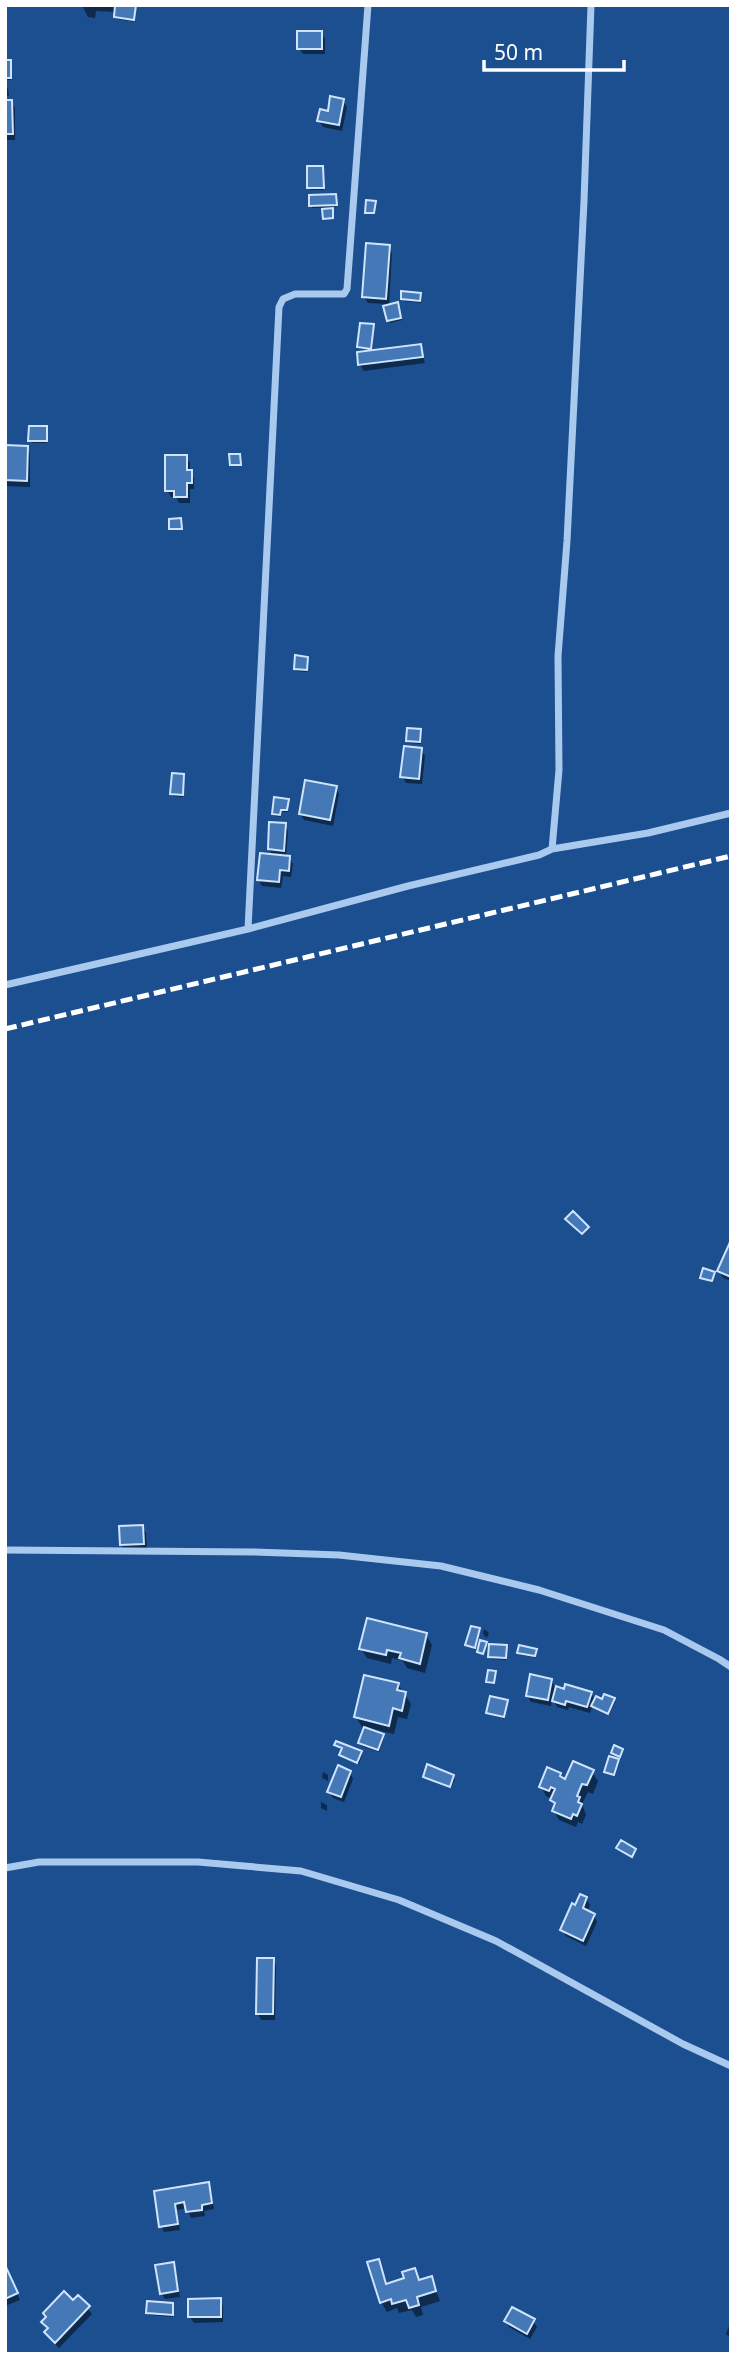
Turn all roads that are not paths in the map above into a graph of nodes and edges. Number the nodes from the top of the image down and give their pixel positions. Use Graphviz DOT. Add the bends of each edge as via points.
graph roads {
  1 [pos="368,5"];
  2 [pos="591,5"];
  3 [pos="731,813"];
  4 [pos="552,849"];
  5 [pos="248,929"];
  6 [pos="5,985"];
  7 [pos="5,1550"];
  8 [pos="731,1667"];
  9 [pos="5,1868"];
  10 [pos="731,2066"];
  1 -- 5 [label="street" via="347,289 344,294 295,294 283,299 279,307"];
  2 -- 4 [label="street"];
  3 -- 4 [label="street"];
  4 -- 5 [label="street"];
  5 -- 6 [label="street"];
  7 -- 8 [label="street" via="340,1555 441,1566 539,1590 664,1630"];
  9 -- 10 [label="street" via="39,1862 185,1862 301,1871 399,1900 496,1941"];
}
